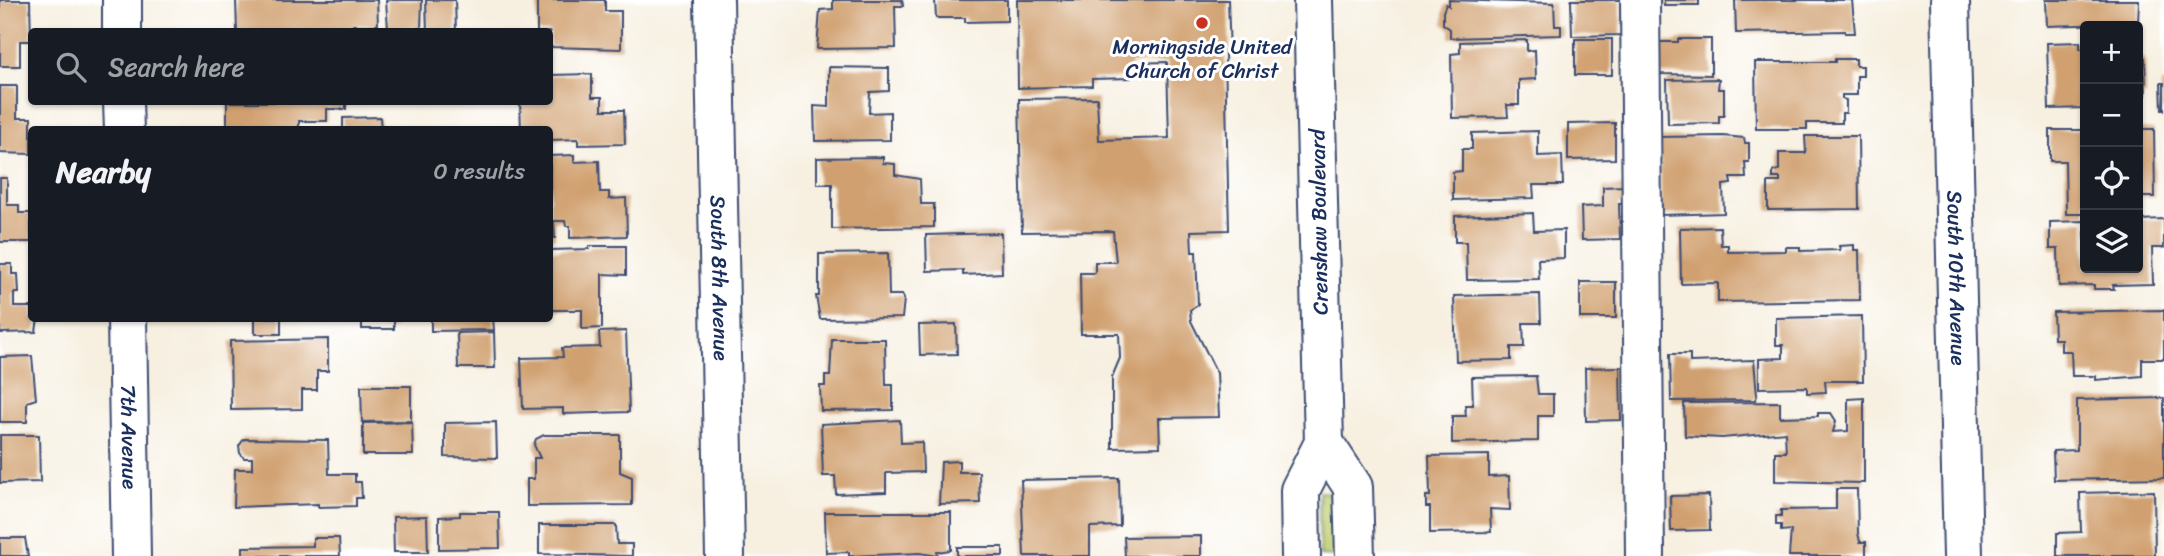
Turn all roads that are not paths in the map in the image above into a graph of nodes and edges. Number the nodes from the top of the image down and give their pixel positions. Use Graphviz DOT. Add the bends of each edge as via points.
graph roads {
  1 [pos="122,0"];
  2 [pos="714,0"];
  3 [pos="1313,0"];
  4 [pos="1640,0"];
  5 [pos="1950,0"];
  6 [pos="122,28"];
  7 [pos="123,105"];
  8 [pos="124,126"];
  9 [pos="127,322"];
  10 [pos="1324,443"];
  11 [pos="131,556"];
  12 [pos="725,556"];
  13 [pos="1301,556"];
  14 [pos="1355,556"];
  15 [pos="1644,556"];
  16 [pos="1963,556"];
  1 -- 6 [label="street"];
  2 -- 12 [label="street, South 8th Avenue"];
  3 -- 10 [label="street, Crenshaw Boulevard"];
  4 -- 15 [label="street"];
  5 -- 16 [label="street, South 10th Avenue"];
  7 -- 8 [label="street"];
  9 -- 11 [label="street, 7th Avenue"];
  10 -- 13 [label="street, Crenshaw Boulevard" via="1300,490"];
  10 -- 14 [label="street" via="1353,487"];
}
